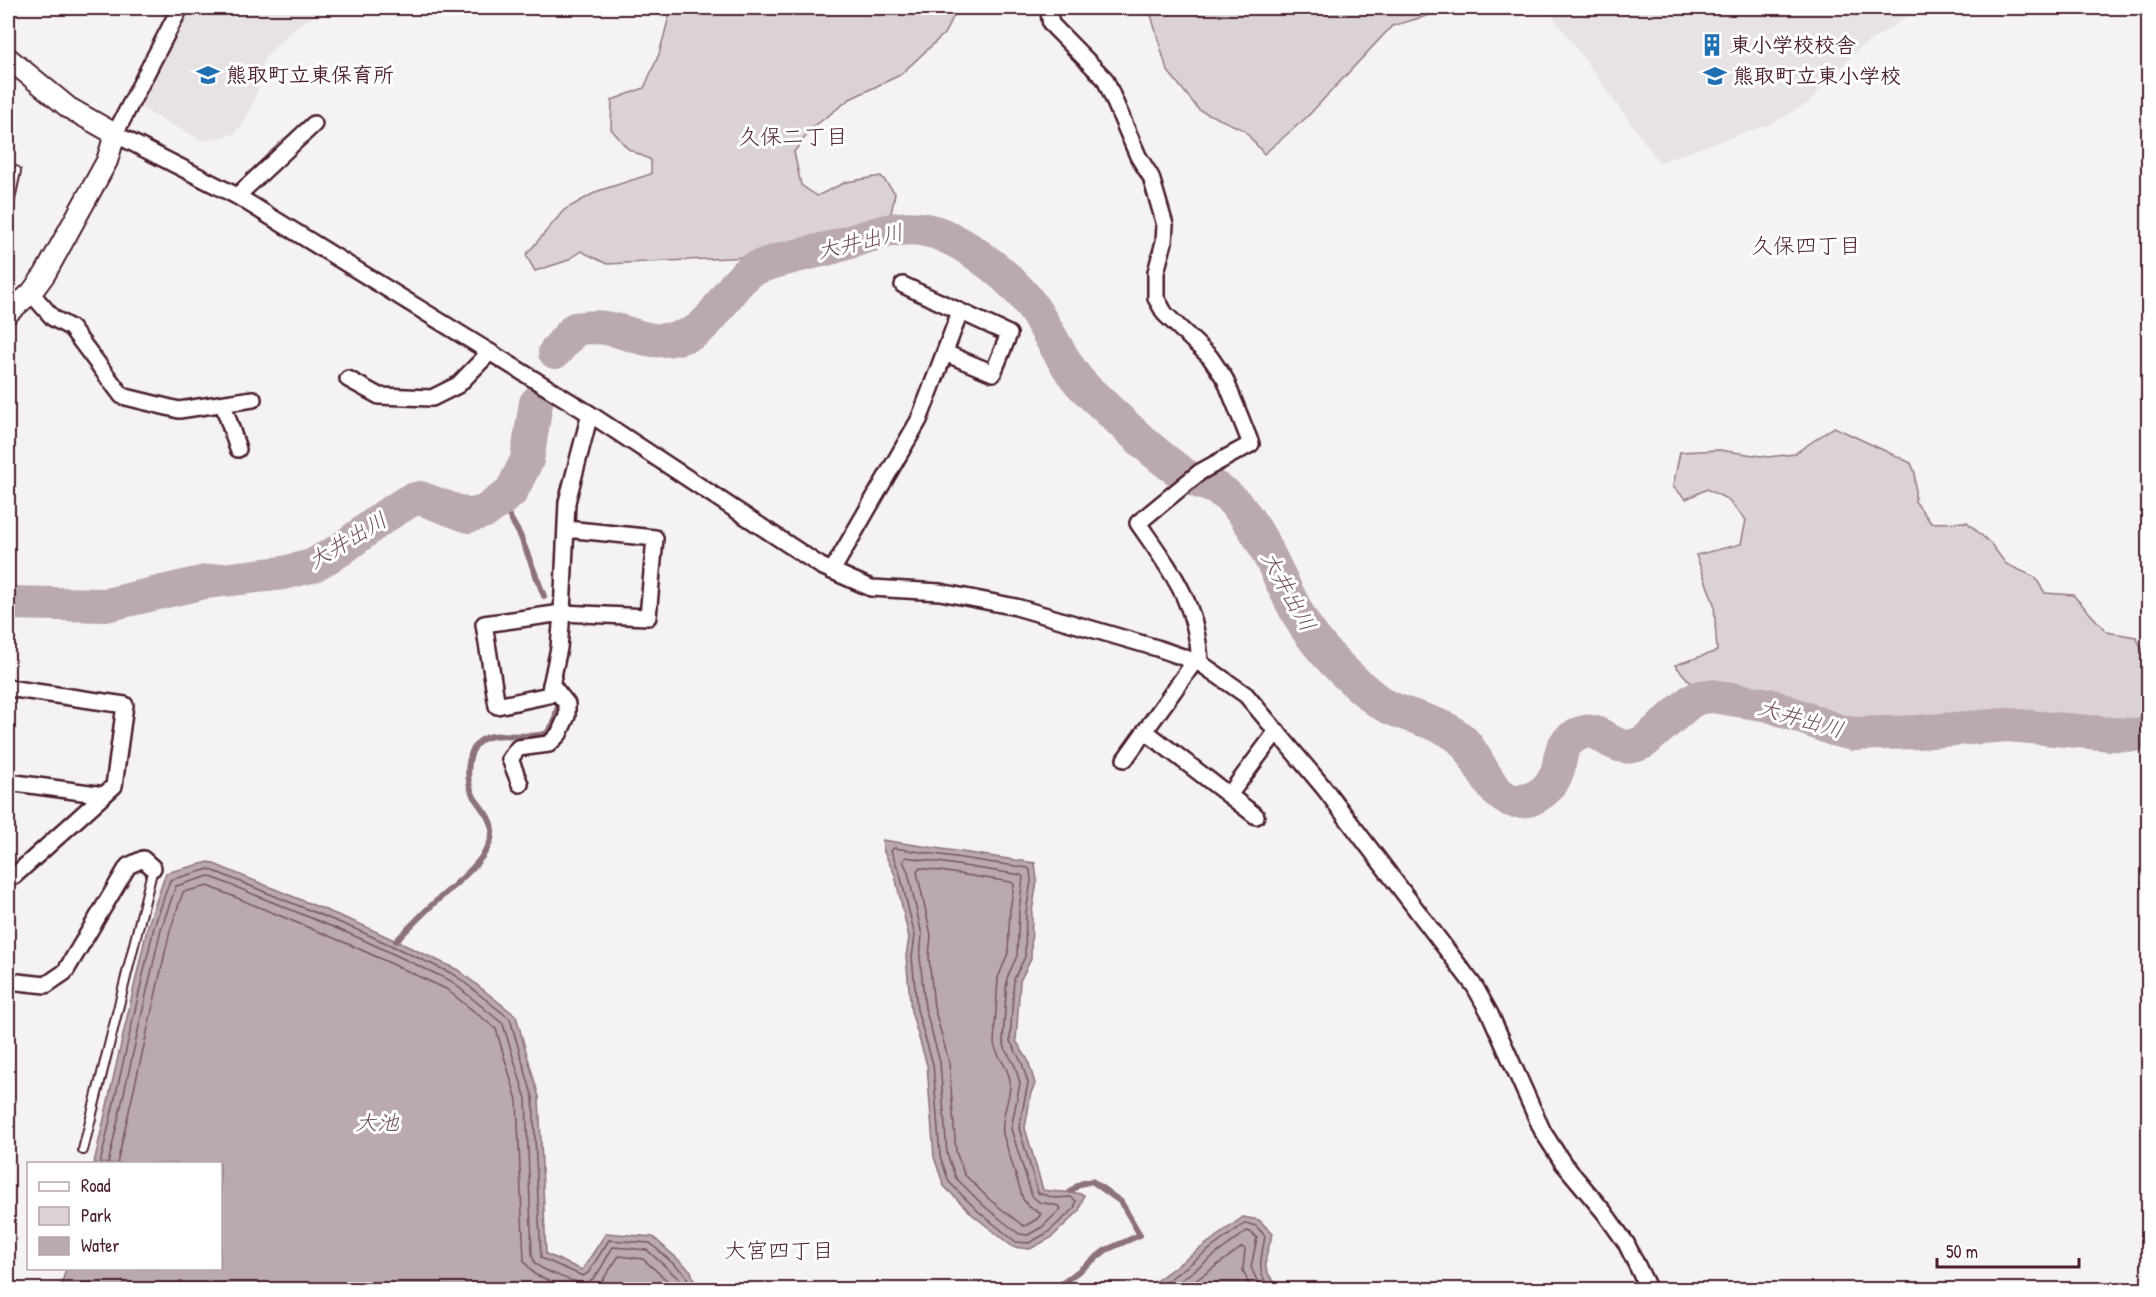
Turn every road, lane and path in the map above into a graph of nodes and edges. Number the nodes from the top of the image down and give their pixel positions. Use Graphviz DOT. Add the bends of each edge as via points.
graph roads {
  1 [pos="180,8"];
  2 [pos="1048,8"];
  3 [pos="8,58"];
  4 [pos="314,124"];
  5 [pos="115,134"];
  6 [pos="16,171"];
  7 [pos="237,196"];
  8 [pos="8,208"];
  9 [pos="903,285"];
  10 [pos="31,293"];
  11 [pos="960,312"];
  12 [pos="8,313"];
  13 [pos="490,352"];
  14 [pos="945,353"];
  15 [pos="348,379"];
  16 [pos="253,399"];
  17 [pos="223,404"];
  18 [pos="590,414"];
  19 [pos="238,449"];
  20 [pos="566,529"];
  21 [pos="832,571"];
  22 [pos="562,613"];
  23 [pos="1197,662"];
  24 [pos="551,684"];
  25 [pos="8,688"];
  26 [pos="1145,731"];
  27 [pos="1276,731"];
  28 [pos="1125,759"];
  29 [pos="8,782"];
  30 [pos="520,784"];
  31 [pos="104,795"];
  32 [pos="1229,795"];
  33 [pos="1256,816"];
  34 [pos="153,868"];
  35 [pos="8,875"];
  36 [pos="8,981"];
  37 [pos="83,1150"];
  38 [pos="1649,1290"];
  1 -- 5 [label="street"];
  2 -- 23 [label="street" via="1051,24 1105,79 1151,177 1165,225 1156,272 1156,298 1165,314 1210,357 1226,379 1251,444 1200,472 1138,523 1175,576 1191,610 1198,637"];
  3 -- 5 [label="street" via="69,108"];
  4 -- 7 [label="street"];
  5 -- 7 [label="street"];
  5 -- 10 [label="street" via="106,161 75,221"];
  6 -- 8 [label="lane"];
  7 -- 13 [label="street"];
  9 -- 11 [label="street"];
  10 -- 12 [label="street"];
  10 -- 17 [label="street" via="53,318 71,328 122,396 179,410"];
  11 -- 14 [label="street"];
  11 -- 14 [label="street" via="1009,334 993,373"];
  13 -- 15 [label="street" via="458,385 432,398 379,396"];
  13 -- 18 [label="street"];
  14 -- 21 [label="street" via="919,420"];
  16 -- 17 [label="street"];
  17 -- 19 [label="street"];
  18 -- 20 [label="street" via="567,502"];
  18 -- 21 [label="street"];
  20 -- 22 [label="street"];
  20 -- 22 [label="street" via="655,538 648,617"];
  21 -- 23 [label="street" via="871,588 940,592 1016,607"];
  22 -- 24 [label="street"];
  22 -- 24 [label="street" via="483,624 496,706 549,695"];
  23 -- 26 [label="street"];
  23 -- 27 [label="street" via="1246,695"];
  24 -- 30 [label="street" via="567,704 567,716 559,734 549,744 518,748 510,759"];
  25 -- 31 [label="street" via="125,705 114,786"];
  26 -- 28 [label="street"];
  26 -- 32 [label="street"];
  27 -- 32 [label="street"];
  27 -- 38 [label="street" via="1475,987 1543,1132 1626,1243"];
  29 -- 31 [label="street"];
  31 -- 35 [label="street" via="14,876"];
  32 -- 33 [label="street"];
  34 -- 36 [label="street" via="142,859 128,866 65,972 46,985"];
  34 -- 37 [label="lane"];
}
